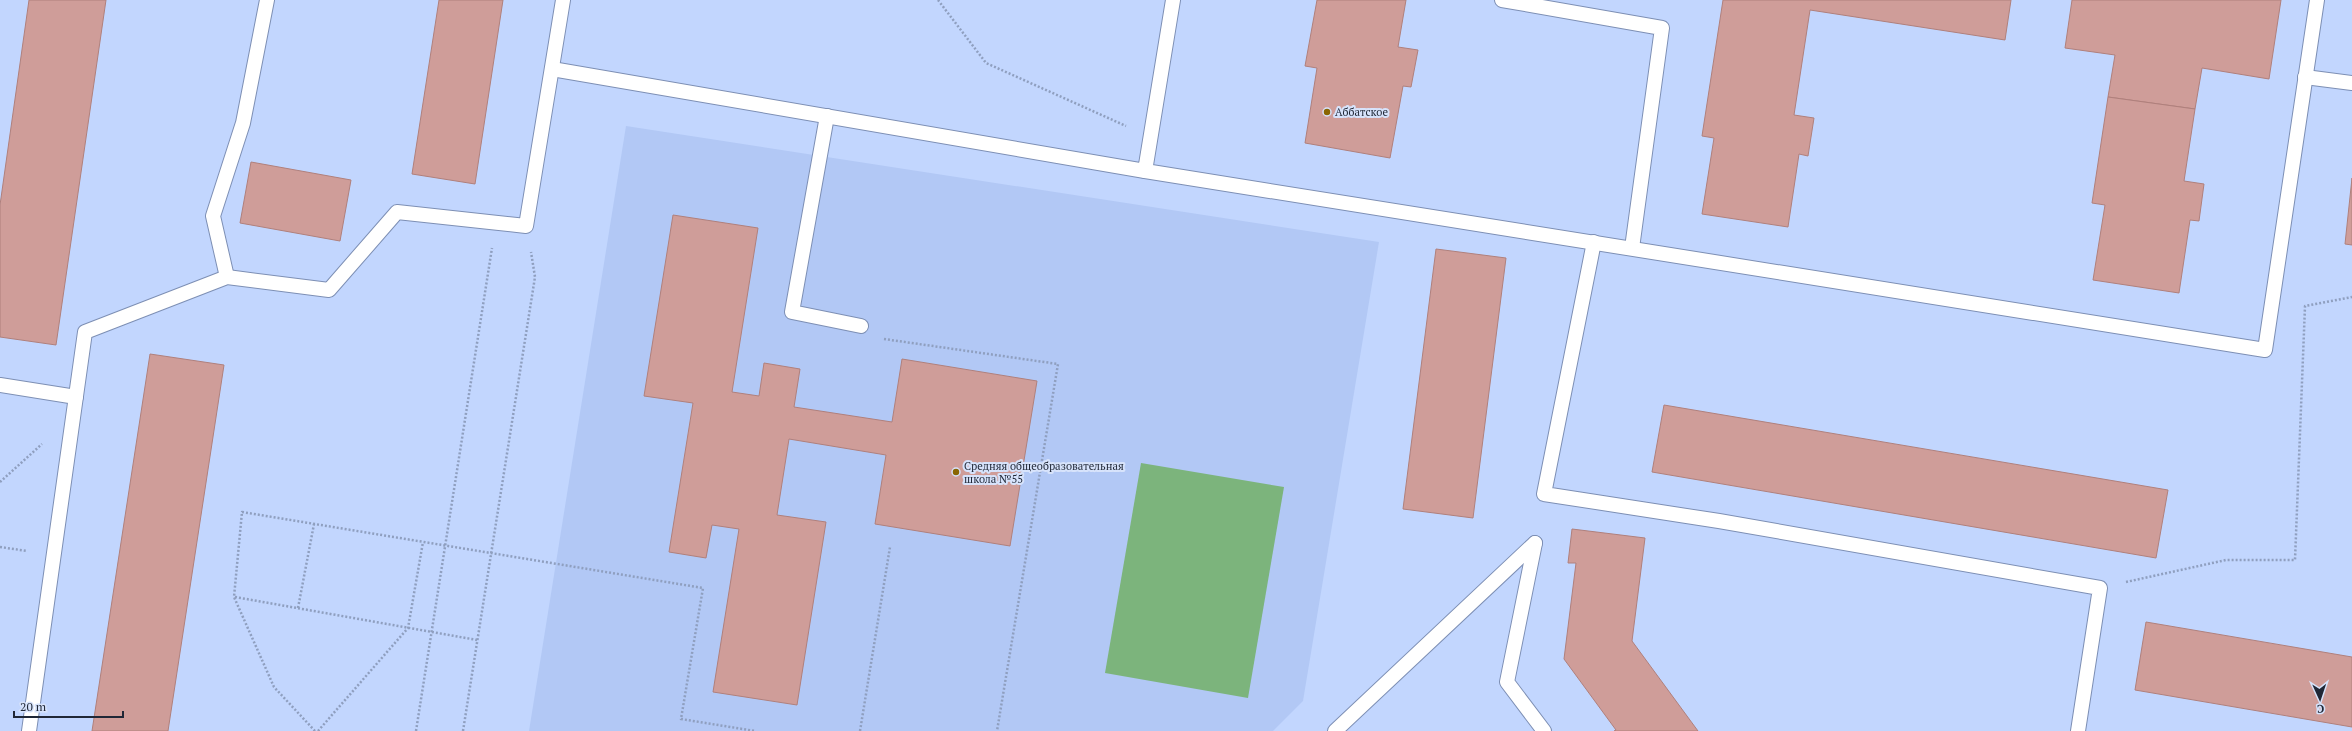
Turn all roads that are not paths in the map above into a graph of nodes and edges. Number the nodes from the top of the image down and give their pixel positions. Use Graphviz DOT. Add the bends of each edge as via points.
graph roads {
  1 [pos="266,0"];
  2 [pos="563,0"];
  3 [pos="1173,0"];
  4 [pos="1502,0"];
  5 [pos="2317,0"];
  6 [pos="552,69"];
  7 [pos="2305,77"];
  8 [pos="2352,82"];
  9 [pos="827,116"];
  10 [pos="1145,171"];
  11 [pos="1594,242"];
  12 [pos="1632,248"];
  13 [pos="227,277"];
  14 [pos="861,326"];
  15 [pos="0,385"];
  16 [pos="76,397"];
  17 [pos="29,731"];
  18 [pos="1335,731"];
  19 [pos="1544,731"];
  20 [pos="2078,731"];
  1 -- 13 [label="lane" via="243,123 213,216"];
  2 -- 6 [label="lane"];
  3 -- 10 [label="lane"];
  4 -- 12 [label="lane" via="1662,28"];
  5 -- 7 [label="lane"];
  6 -- 9 [label="lane"];
  6 -- 13 [label="lane" via="526,226 397,212 329,290"];
  7 -- 8 [label="lane"];
  7 -- 12 [label="lane" via="2265,350"];
  9 -- 10 [label="lane"];
  9 -- 14 [label="lane" via="792,312"];
  10 -- 11 [label="lane"];
  11 -- 12 [label="lane"];
  11 -- 20 [label="lane" via="1544,494 1719,520 2100,588"];
  13 -- 16 [label="lane" via="85,332"];
  15 -- 16 [label="lane"];
  16 -- 17 [label="lane"];
  18 -- 19 [label="lane" via="1535,543 1507,682"];
}
